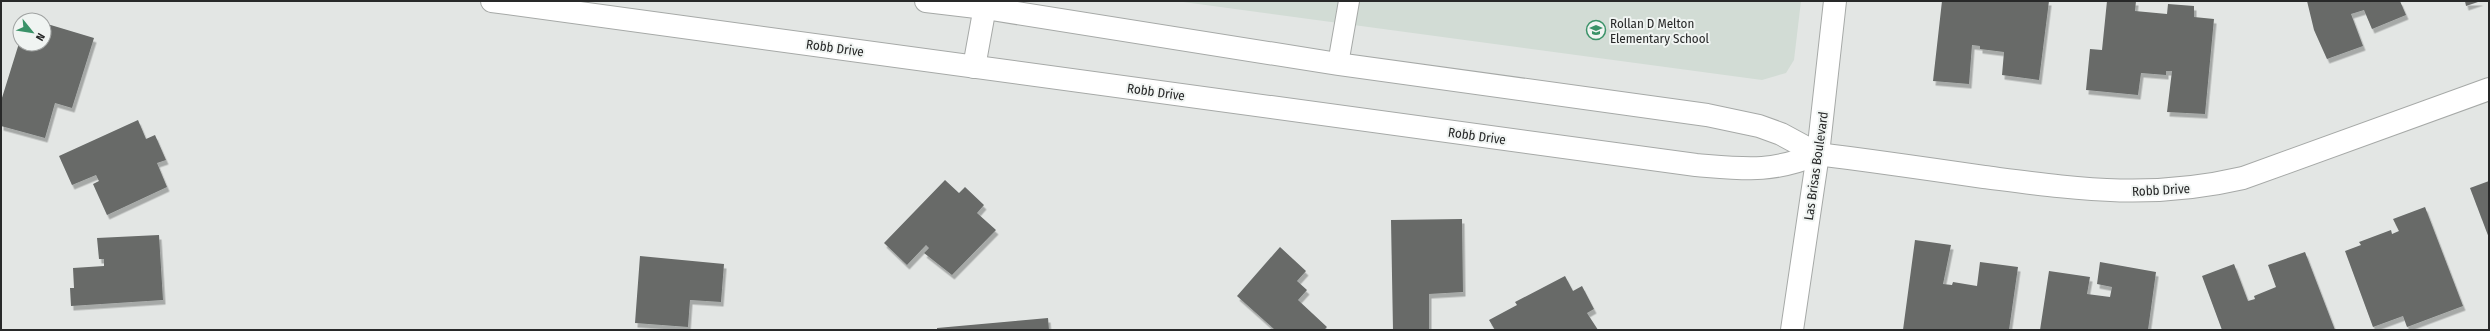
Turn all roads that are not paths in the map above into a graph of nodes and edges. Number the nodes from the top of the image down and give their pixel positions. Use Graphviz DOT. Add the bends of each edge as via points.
graph roads {
  1 [pos="492,1"];
  2 [pos="926,1"];
  3 [pos="1348,1"];
  4 [pos="1836,1"];
  5 [pos="986,5"];
  6 [pos="1338,64"];
  7 [pos="974,67"];
  8 [pos="2489,90"];
  9 [pos="1818,154"];
  10 [pos="1792,330"];
  1 -- 7 [label="street, Robb Drive"];
  2 -- 5 [label="street, Robb Drive"];
  3 -- 6 [label="lane"];
  4 -- 9 [label="street, Las Brisas Boulevard"];
  5 -- 6 [label="street, Robb Drive"];
  5 -- 7 [label="street"];
  6 -- 9 [label="street, Robb Drive" via="1707,115 1776,132"];
  7 -- 9 [label="street, Robb Drive" via="1696,164 1754,169 1775,168"];
  8 -- 9 [label="street, Robb Drive" via="2250,176 2204,187 2155,192 2072,189"];
  9 -- 10 [label="street, Las Brisas Boulevard"];
}
